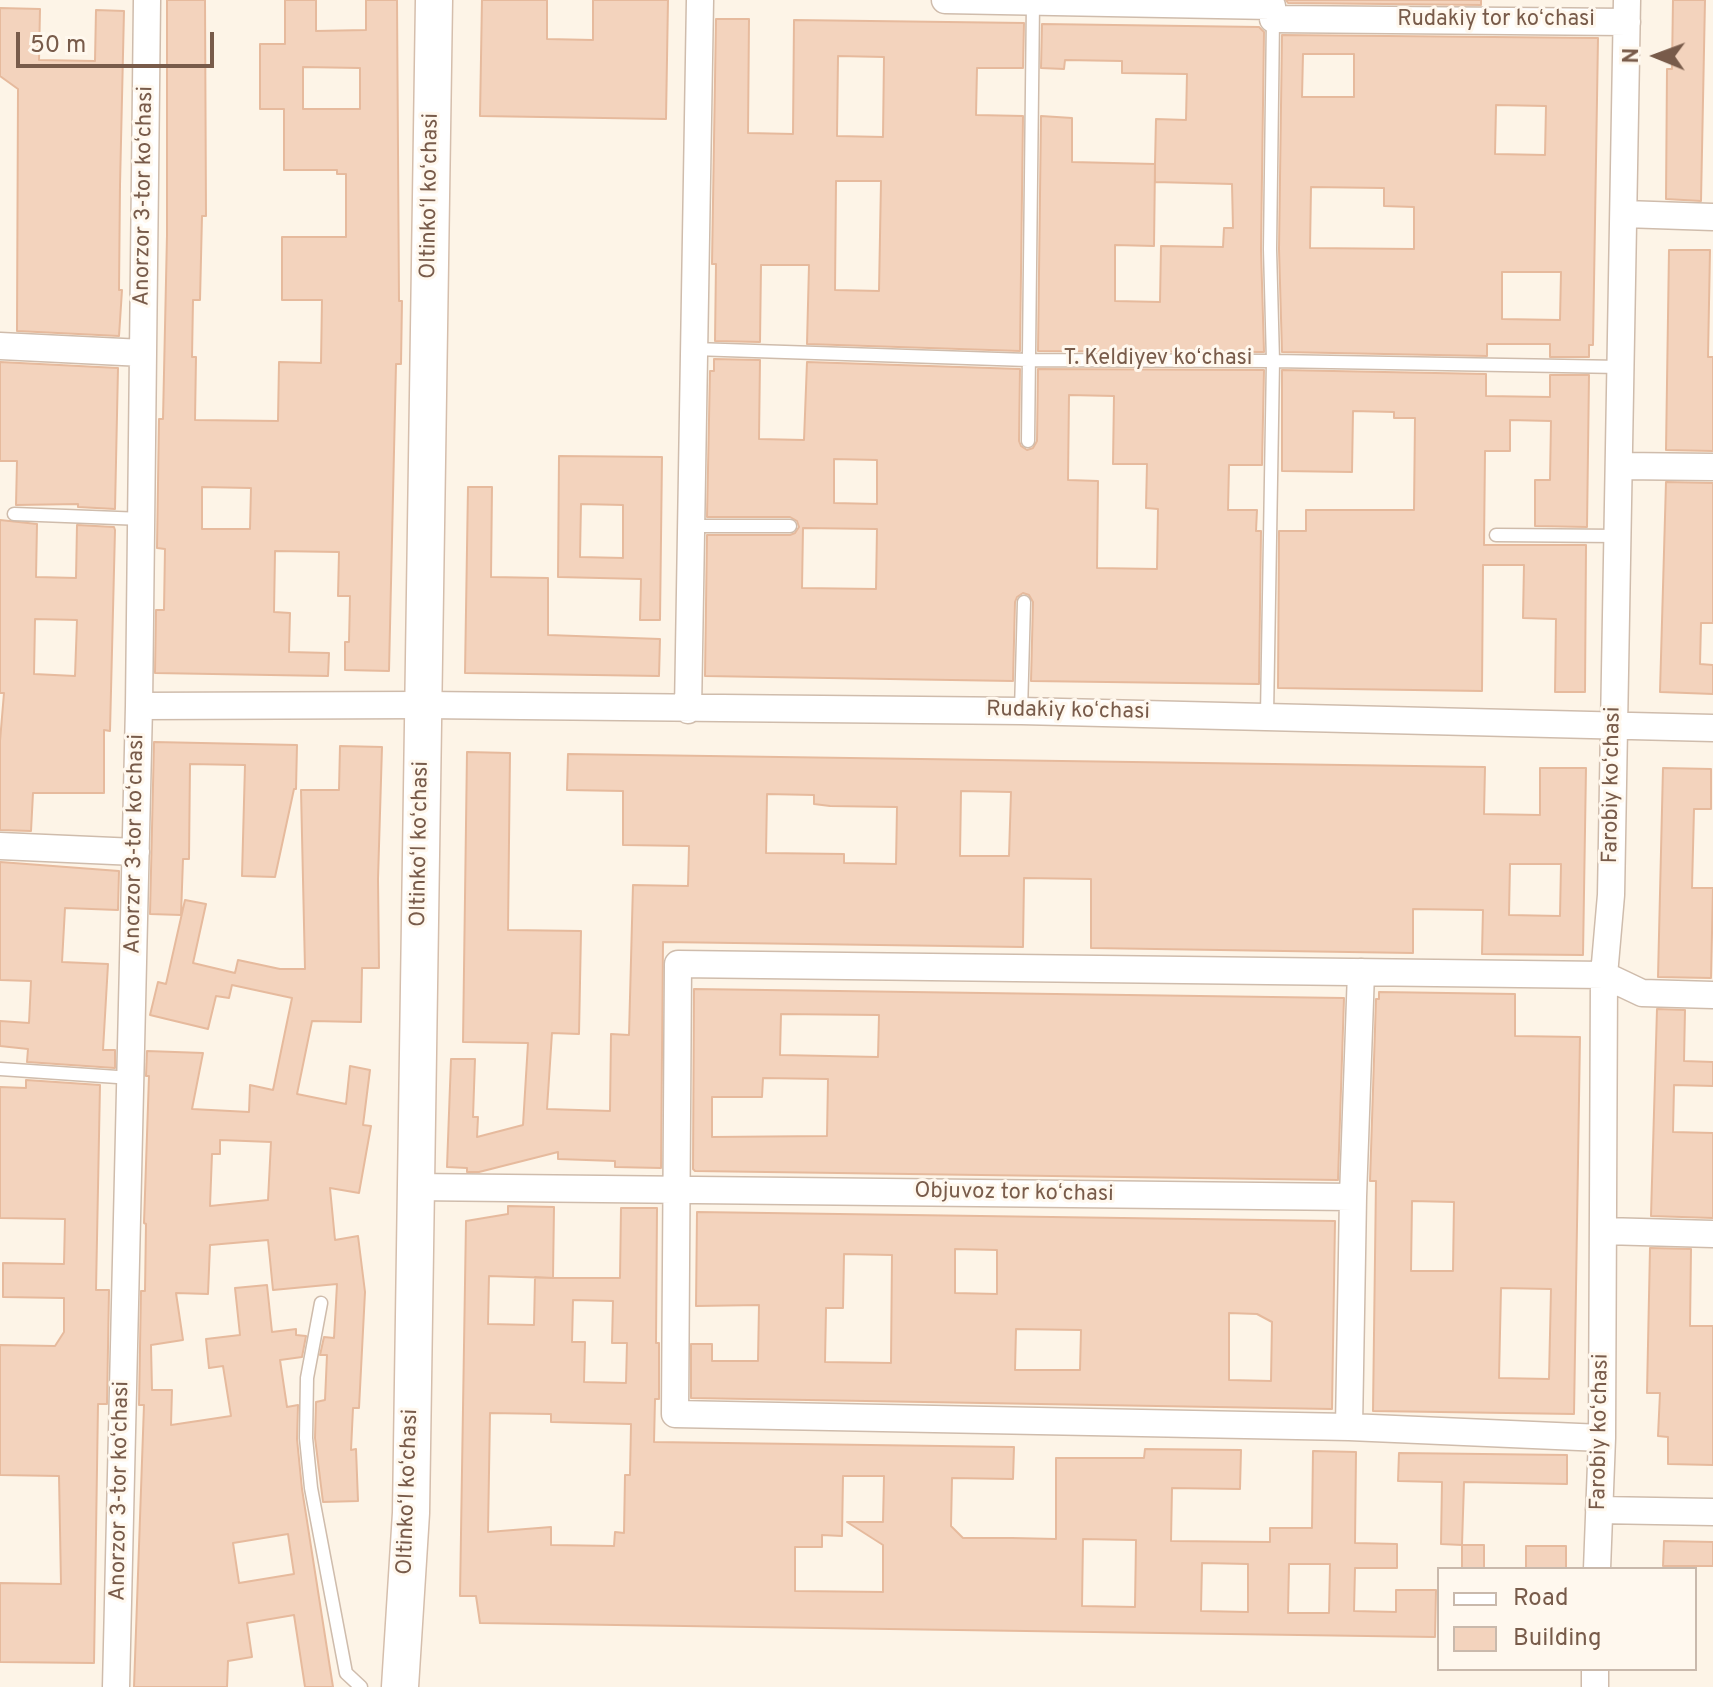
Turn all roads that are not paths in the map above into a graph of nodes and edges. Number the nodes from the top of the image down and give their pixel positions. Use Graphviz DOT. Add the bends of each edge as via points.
graph roads {
  1 [pos="147,0"];
  2 [pos="434,0"];
  3 [pos="700,0"];
  4 [pos="945,0"];
  5 [pos="1033,2"];
  6 [pos="1627,11"];
  7 [pos="1273,19"];
  8 [pos="1624,214"];
  9 [pos="1713,217"];
  10 [pos="0,346"];
  11 [pos="694,349"];
  12 [pos="143,353"];
  13 [pos="1028,360"];
  14 [pos="1273,361"];
  15 [pos="1621,367"];
  16 [pos="1028,441"];
  17 [pos="1620,466"];
  18 [pos="1713,467"];
  19 [pos="14,514"];
  20 [pos="143,519"];
  21 [pos="689,526"];
  22 [pos="790,526"];
  23 [pos="1496,535"];
  24 [pos="1619,536"];
  25 [pos="1024,602"];
  26 [pos="423,705"];
  27 [pos="139,706"];
  28 [pos="688,710"];
  29 [pos="1021,711"];
  30 [pos="1267,715"];
  31 [pos="1614,728"];
  32 [pos="1713,728"];
  33 [pos="0,846"];
  34 [pos="136,852"];
  35 [pos="1361,972"];
  36 [pos="1604,975"];
  37 [pos="1713,995"];
  38 [pos="0,1069"];
  39 [pos="132,1078"];
  40 [pos="414,1187"];
  41 [pos="675,1190"];
  42 [pos="1353,1197"];
  43 [pos="1604,1231"];
  44 [pos="1713,1234"];
  45 [pos="321,1303"];
  46 [pos="1349,1427"];
  47 [pos="1602,1438"];
  48 [pos="1599,1510"];
  49 [pos="1713,1512"];
  50 [pos="1597,1567"];
  51 [pos="116,1687"];
  52 [pos="361,1687"];
  53 [pos="399,1687"];
  1 -- 12 [label="street, Anorzor 3-tor koʻchasi"];
  2 -- 26 [label="main road, Oltinkoʻl koʻchasi"];
  3 -- 11 [label="street"];
  4 -- 5 [label="street, Rudakiy tor koʻchasi"];
  5 -- 7 [label="street, Rudakiy tor koʻchasi" via="1272,6"];
  5 -- 13 [label="lane"];
  6 -- 7 [label="street, Rudakiy tor koʻchasi"];
  6 -- 8 [label="street, Farobiy koʻchasi"];
  7 -- 14 [label="lane"];
  8 -- 9 [label="street"];
  8 -- 15 [label="street, Farobiy koʻchasi"];
  10 -- 12 [label="street"];
  11 -- 13 [label="lane, T. Keldiyev koʻchasi"];
  11 -- 21 [label="street"];
  12 -- 20 [label="street, Anorzor 3-tor koʻchasi"];
  13 -- 14 [label="lane, T. Keldiyev koʻchasi"];
  13 -- 16 [label="lane"];
  14 -- 15 [label="lane, T. Keldiyev koʻchasi"];
  14 -- 30 [label="lane"];
  15 -- 17 [label="street, Farobiy koʻchasi"];
  17 -- 18 [label="street"];
  17 -- 24 [label="street, Farobiy koʻchasi"];
  19 -- 20 [label="lane"];
  20 -- 27 [label="street, Anorzor 3-tor koʻchasi"];
  21 -- 22 [label="lane"];
  21 -- 28 [label="street"];
  23 -- 24 [label="lane"];
  24 -- 31 [label="street, Farobiy koʻchasi"];
  25 -- 29 [label="lane"];
  26 -- 27 [label="street, Rudakiy koʻchasi"];
  26 -- 28 [label="street, Rudakiy koʻchasi"];
  26 -- 40 [label="main road, Oltinkoʻl koʻchasi"];
  27 -- 34 [label="street, Anorzor 3-tor koʻchasi"];
  28 -- 29 [label="street, Rudakiy koʻchasi"];
  29 -- 30 [label="street, Rudakiy koʻchasi"];
  30 -- 31 [label="street, Rudakiy koʻchasi"];
  31 -- 32 [label="street, Rudakiy koʻchasi"];
  31 -- 36 [label="street, Farobiy koʻchasi"];
  33 -- 34 [label="street"];
  34 -- 39 [label="street, Anorzor 3-tor koʻchasi"];
  35 -- 36 [label="street"];
  35 -- 41 [label="street" via="678,964"];
  35 -- 42 [label="street"];
  36 -- 37 [label="street" via="1642,993"];
  36 -- 43 [label="street, Farobiy koʻchasi"];
  38 -- 39 [label="lane"];
  39 -- 51 [label="street, Anorzor 3-tor koʻchasi"];
  40 -- 41 [label="street, Objuvoz tor koʻchasi"];
  40 -- 53 [label="main road, Oltinkoʻl koʻchasi" via="411,1513"];
  41 -- 42 [label="street, Objuvoz tor koʻchasi"];
  41 -- 46 [label="street" via="675,1414"];
  42 -- 46 [label="street"];
  43 -- 44 [label="street"];
  43 -- 47 [label="street, Farobiy koʻchasi"];
  45 -- 52 [label="lane" via="307,1378 307,1451 346,1673"];
  46 -- 47 [label="street"];
  47 -- 48 [label="street, Farobiy koʻchasi"];
  48 -- 49 [label="street"];
  48 -- 50 [label="street, Farobiy koʻchasi"];
}
